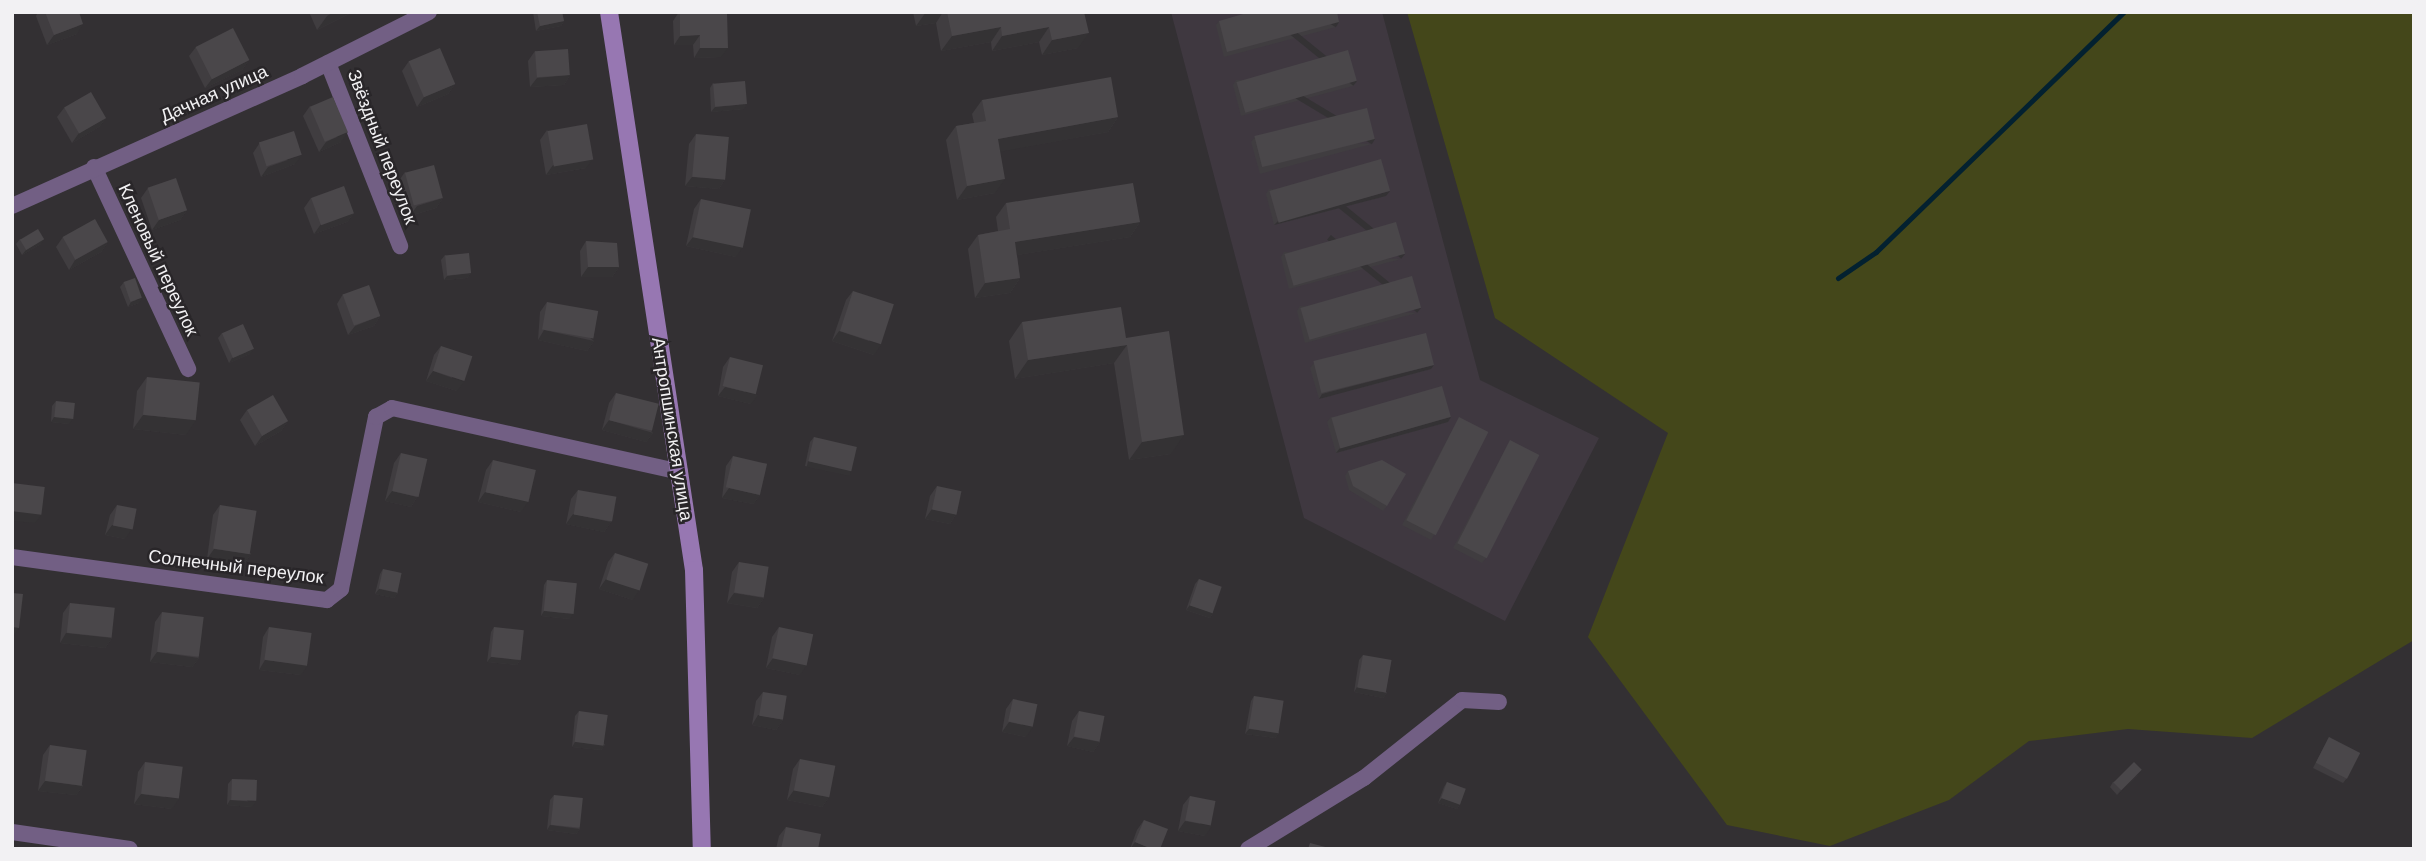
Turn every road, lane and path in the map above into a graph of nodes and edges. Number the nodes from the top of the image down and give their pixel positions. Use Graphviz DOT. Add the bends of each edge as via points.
graph roads {
  1 [pos="429,12"];
  2 [pos="609,12"];
  3 [pos="328,63"];
  4 [pos="94,167"];
  5 [pos="12,206"];
  6 [pos="400,246"];
  7 [pos="188,369"];
  8 [pos="680,472"];
  9 [pos="12,557"];
  10 [pos="1499,702"];
  11 [pos="12,832"];
  12 [pos="130,849"];
  13 [pos="702,849"];
  14 [pos="1248,849"];
  1 -- 3 [label="street, Дачная улица"];
  2 -- 8 [label="street, Антропшинская улица"];
  3 -- 4 [label="street, Дачная улица"];
  3 -- 6 [label="street, Звёздный переулок"];
  4 -- 5 [label="street, Дачная улица"];
  4 -- 7 [label="street, Кленовый переулок"];
  8 -- 9 [label="street, Солнечный переулок" via="392,408 376,416 341,589 327,600"];
  8 -- 13 [label="street, Антропшинская улица" via="694,570"];
  10 -- 14 [label="street" via="1462,700 1364,778"];
  11 -- 12 [label="street"];
}
